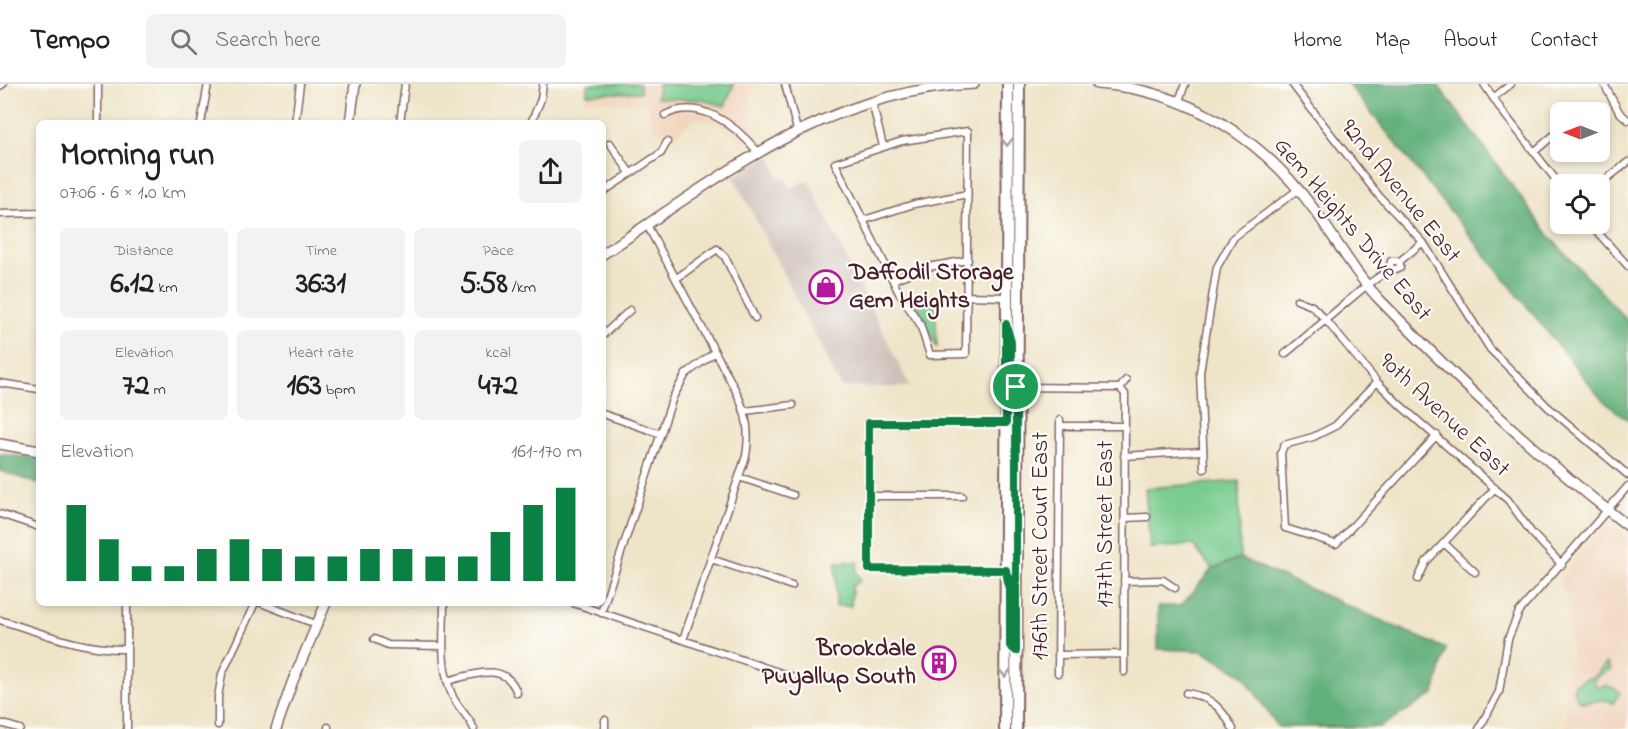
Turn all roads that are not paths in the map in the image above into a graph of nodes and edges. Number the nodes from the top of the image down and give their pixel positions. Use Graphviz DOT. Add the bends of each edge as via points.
graph roads {
  1 [pos="98,84"];
  2 [pos="208,84"];
  3 [pos="300,84"];
  4 [pos="356,84"];
  5 [pos="405,84"];
  6 [pos="542,84"];
  7 [pos="785,84"];
  8 [pos="974,84"];
  9 [pos="1008,84"];
  10 [pos="1019,84"];
  11 [pos="1097,84"];
  12 [pos="1185,84"];
  13 [pos="1292,84"];
  14 [pos="1484,84"];
  15 [pos="1511,84"];
  16 [pos="1604,84"];
  17 [pos="949,85"];
  18 [pos="1493,98"];
  19 [pos="1179,101"];
  20 [pos="873,102"];
  21 [pos="665,115"];
  22 [pos="98,120"];
  23 [pos="202,120"];
  24 [pos="295,120"];
  25 [pos="351,120"];
  26 [pos="400,120"];
  27 [pos="532,120"];
  28 [pos="1628,120"];
  29 [pos="797,130"];
  30 [pos="1550,138"];
  31 [pos="667,142"];
  32 [pos="610,143"];
  33 [pos="883,146"];
  34 [pos="757,151"];
  35 [pos="1535,151"];
  36 [pos="1628,162"];
  37 [pos="630,173"];
  38 [pos="1552,174"];
  39 [pos="1610,176"];
  40 [pos="1299,189"];
  41 [pos="606,190"];
  42 [pos="968,194"];
  43 [pos="36,213"];
  44 [pos="0,214"];
  45 [pos="864,220"];
  46 [pos="647,225"];
  47 [pos="1599,234"];
  48 [pos="1423,242"];
  49 [pos="606,252"];
  50 [pos="968,260"];
  51 [pos="1628,266"];
  52 [pos="677,278"];
  53 [pos="892,280"];
  54 [pos="1367,285"];
  55 [pos="968,296"];
  56 [pos="1006,297"];
  57 [pos="1297,300"];
  58 [pos="630,310"];
  59 [pos="756,318"];
  60 [pos="1325,319"];
  61 [pos="1006,324"];
  62 [pos="606,332"];
  63 [pos="715,352"];
  64 [pos="1285,354"];
  65 [pos="1126,380"];
  66 [pos="1377,382"];
  67 [pos="0,383"];
  68 [pos="1016,387"];
  69 [pos="1120,388"];
  70 [pos="36,389"];
  71 [pos="793,405"];
  72 [pos="746,411"];
  73 [pos="606,415"];
  74 [pos="1006,423"];
  75 [pos="1124,426"];
  76 [pos="661,434"];
  77 [pos="1437,435"];
  78 [pos="0,444"];
  79 [pos="36,450"];
  80 [pos="1202,451"];
  81 [pos="1124,456"];
  82 [pos="1204,469"];
  83 [pos="1628,475"];
  84 [pos="739,477"];
  85 [pos="1628,486"];
  86 [pos="1495,488"];
  87 [pos="793,495"];
  88 [pos="869,496"];
  89 [pos="962,496"];
  90 [pos="1608,511"];
  91 [pos="0,514"];
  92 [pos="1147,517"];
  93 [pos="1125,518"];
  94 [pos="1016,521"];
  95 [pos="36,526"];
  96 [pos="1628,526"];
  97 [pos="1444,543"];
  98 [pos="711,559"];
  99 [pos="1562,565"];
  100 [pos="1006,571"];
  101 [pos="1475,572"];
  102 [pos="1418,579"];
  103 [pos="1124,581"];
  104 [pos="792,586"];
  105 [pos="1175,588"];
  106 [pos="606,598"];
  107 [pos="127,606"];
  108 [pos="254,606"];
  109 [pos="269,606"];
  110 [pos="325,606"];
  111 [pos="444,606"];
  112 [pos="581,606"];
  113 [pos="603,606"];
  114 [pos="601,613"];
  115 [pos="0,620"];
  116 [pos="318,625"];
  117 [pos="374,639"];
  118 [pos="683,640"];
  119 [pos="441,646"];
  120 [pos="127,649"];
  121 [pos="1016,651"];
  122 [pos="1123,654"];
  123 [pos="1059,655"];
  124 [pos="1124,672"];
  125 [pos="1059,673"];
  126 [pos="793,677"];
  127 [pos="447,681"];
  128 [pos="517,693"];
  129 [pos="1186,693"];
  130 [pos="605,720"];
  131 [pos="0,723"];
  132 [pos="218,725"];
  133 [pos="20,729"];
  134 [pos="127,729"];
  135 [pos="276,729"];
  136 [pos="474,729"];
  137 [pos="605,729"];
  138 [pos="1005,729"];
  139 [pos="1016,729"];
  140 [pos="1233,729"];
  141 [pos="1479,729"];
  1 -- 22 [label="street"];
  2 -- 23 [label="street"];
  3 -- 24 [label="street"];
  4 -- 25 [label="street"];
  5 -- 26 [label="street"];
  6 -- 27 [label="street"];
  7 -- 29 [label="street"];
  8 -- 17 [label="street"];
  9 -- 56 [label="main road, one-way"];
  10 -- 68 [label="main road"];
  11 -- 19 [label="street, Gem Heights Drive East" via="1132,88"];
  12 -- 19 [label="street"];
  13 -- 48 [label="street, 92nd Avenue East" via="1379,196"];
  14 -- 18 [label="street"];
  15 -- 18 [label="street"];
  16 -- 28 [label="street" via="1619,112"];
  17 -- 20 [label="street"];
  18 -- 35 [label="street"];
  19 -- 40 [label="street, Gem Heights Drive East" via="1238,132"];
  20 -- 29 [label="street"];
  20 -- 33 [label="street"];
  21 -- 34 [label="street" via="686,110 713,115 743,133"];
  29 -- 34 [label="street"];
  30 -- 35 [label="street"];
  31 -- 37 [label="street" via="661,153"];
  32 -- 37 [label="street"];
  33 -- 42 [label="street" via="968,131"];
  33 -- 45 [label="street" via="836,163"];
  34 -- 46 [label="street"];
  35 -- 38 [label="street"];
  36 -- 39 [label="street"];
  37 -- 41 [label="street"];
  40 -- 54 [label="street, Gem Heights Drive East"];
  40 -- 80 [label="street" via="1242,230 1220,258 1200,372"];
  42 -- 45 [label="street" via="914,204"];
  42 -- 50 [label="street"];
  43 -- 44 [label="street"];
  45 -- 53 [label="street"];
  46 -- 49 [label="street"];
  46 -- 52 [label="street"];
  47 -- 51 [label="street"];
  48 -- 54 [label="street" via="1400,261 1400,268 1389,270"];
  48 -- 83 [label="street, 92nd Avenue East" via="1501,362 1548,408"];
  50 -- 53 [label="street" via="922,268"];
  50 -- 55 [label="street"];
  52 -- 59 [label="street" via="717,249 725,257"];
  52 -- 63 [label="street"];
  53 -- 55 [label="street" via="920,324 930,354 966,354"];
  54 -- 60 [label="street"];
  54 -- 90 [label="street, Gem Heights Drive East" via="1520,436"];
  55 -- 56 [label="street"];
  56 -- 61 [label="main road"];
  57 -- 60 [label="street, 90th Avenue East" via="1312,306"];
  58 -- 62 [label="street"];
  60 -- 64 [label="street"];
  60 -- 66 [label="street, 90th Avenue East"];
  61 -- 68 [label="main road" via="1011,342 1011,384"];
  61 -- 74 [label="main road"];
  63 -- 72 [label="street"];
  63 -- 76 [label="street" via="686,374 673,397"];
  65 -- 69 [label="street"];
  66 -- 77 [label="street, 90th Avenue East"];
  66 -- 77 [label="street" via="1335,426 1284,445 1281,453 1285,528 1336,544"];
  67 -- 70 [label="street"];
  68 -- 69 [label="street"];
  68 -- 94 [label="main road"];
  69 -- 75 [label="street, 177th Street East" via="1125,394"];
  71 -- 72 [label="street"];
  72 -- 84 [label="street" via="748,444"];
  73 -- 76 [label="street"];
  74 -- 88 [label="street" via="869,423"];
  74 -- 94 [label="main road" via="1011,426 1011,490"];
  74 -- 100 [label="main road"];
  75 -- 81 [label="street, 177th Street East"];
  75 -- 123 [label="street, 176th Street Court East" via="1060,423"];
  76 -- 106 [label="street"];
  77 -- 86 [label="street, 90th Avenue East"];
  78 -- 79 [label="street"];
  80 -- 81 [label="street"];
  80 -- 82 [label="street"];
  81 -- 93 [label="street, 177th Street East"];
  84 -- 87 [label="street"];
  84 -- 98 [label="street"];
  85 -- 90 [label="street"];
  86 -- 97 [label="street"];
  86 -- 99 [label="street, 90th Avenue East"];
  88 -- 89 [label="street"];
  88 -- 100 [label="street" via="869,569"];
  90 -- 96 [label="street, Gem Heights Drive East"];
  90 -- 99 [label="street"];
  91 -- 95 [label="street"];
  92 -- 93 [label="street"];
  93 -- 103 [label="street, 177th Street East"];
  94 -- 121 [label="main road"];
  97 -- 101 [label="street"];
  97 -- 102 [label="street" via="1426,562"];
  98 -- 104 [label="street"];
  98 -- 118 [label="street"];
  99 -- 141 [label="street" via="1528,599 1515,620 1505,650 1499,692"];
  100 -- 121 [label="main road" via="1010,646"];
  100 -- 138 [label="main road, one-way"];
  103 -- 105 [label="street" via="1163,580"];
  103 -- 122 [label="street, 177th Street East"];
  107 -- 120 [label="street"];
  108 -- 132 [label="street" via="222,674"];
  109 -- 116 [label="street"];
  110 -- 116 [label="street"];
  111 -- 119 [label="street"];
  112 -- 114 [label="street"];
  113 -- 114 [label="street"];
  114 -- 118 [label="street"];
  115 -- 120 [label="street" via="74,644"];
  116 -- 135 [label="street"];
  117 -- 119 [label="street" via="388,645"];
  118 -- 126 [label="street"];
  119 -- 127 [label="street"];
  120 -- 134 [label="street"];
  121 -- 139 [label="main road"];
  122 -- 123 [label="street"];
  122 -- 124 [label="street, 177th Street East"];
  123 -- 125 [label="street, 176th Street Court East"];
  127 -- 128 [label="street" via="496,672 512,680"];
  127 -- 136 [label="street"];
  129 -- 140 [label="street" via="1209,698"];
  130 -- 137 [label="street"];
  131 -- 133 [label="street"];
}
